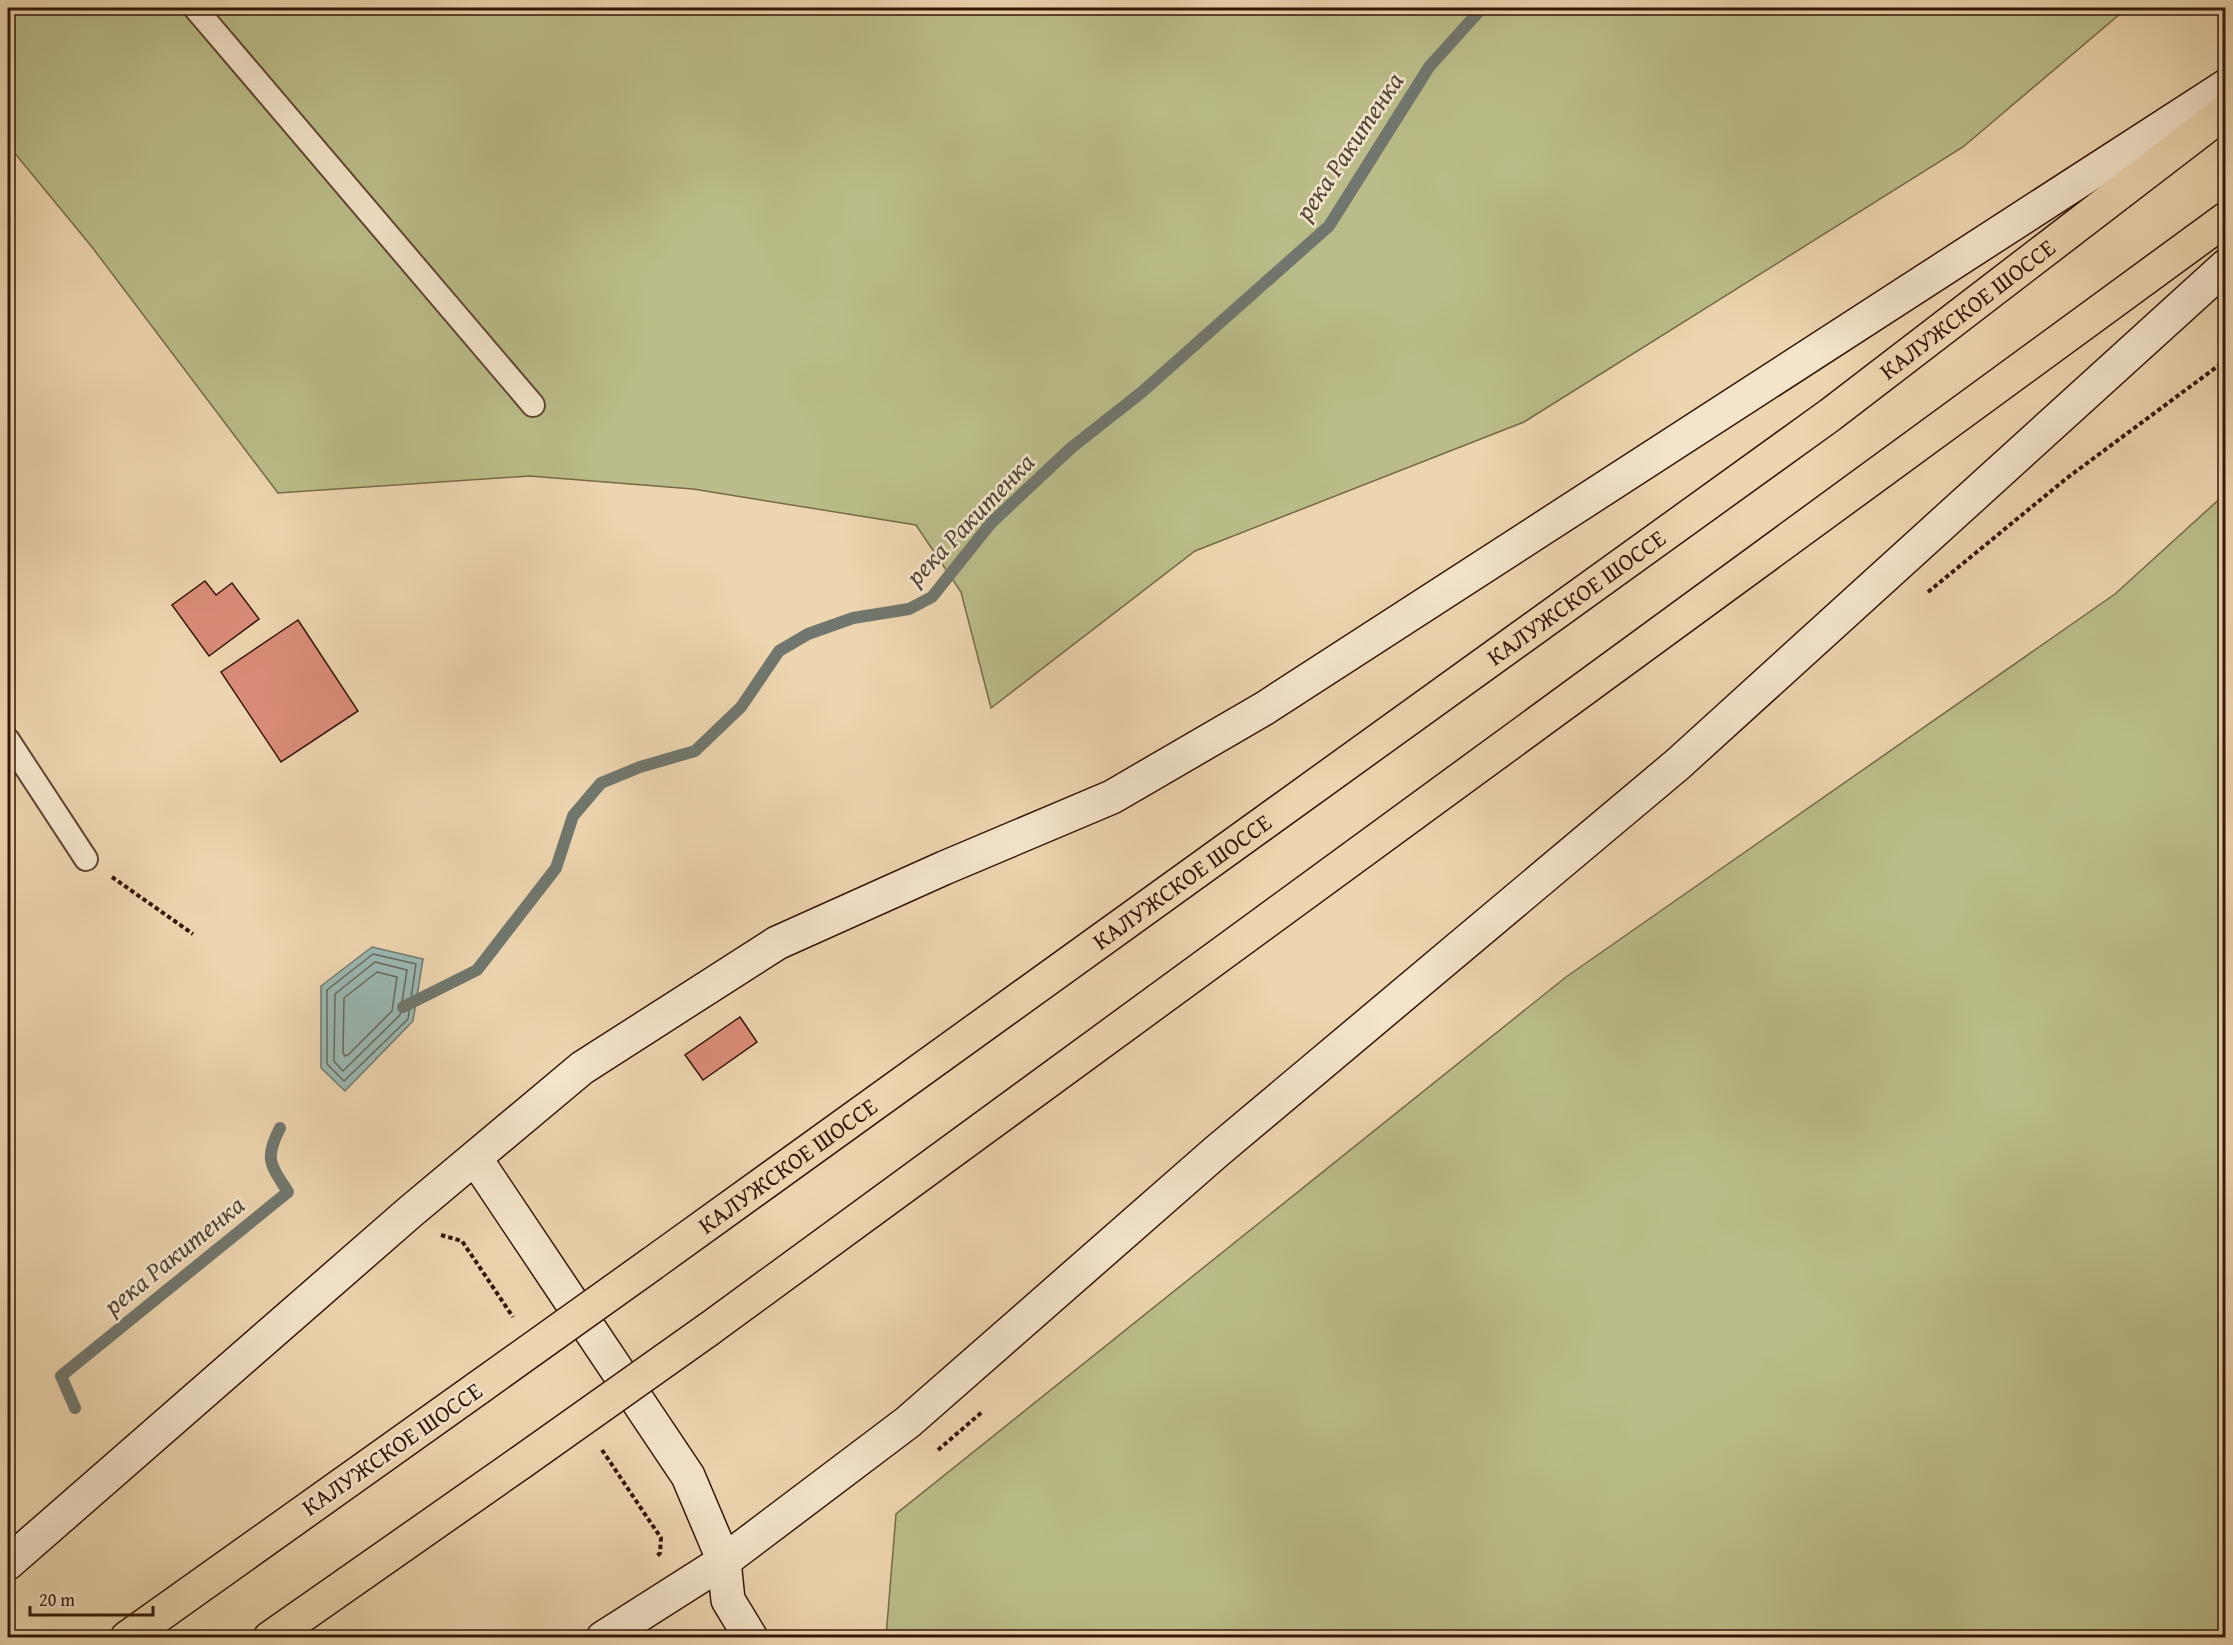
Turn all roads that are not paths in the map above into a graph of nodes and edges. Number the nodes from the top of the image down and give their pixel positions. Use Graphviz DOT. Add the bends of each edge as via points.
graph roads {
  1 [pos="195,8"];
  2 [pos="2226,86"];
  3 [pos="2226,111"];
  4 [pos="2226,219"];
  5 [pos="2226,266"];
  6 [pos="533,405"];
  7 [pos="8,740"];
  8 [pos="86,859"];
  9 [pos="475,1158"];
  10 [pos="724,1561"];
  11 [pos="8,1563"];
  12 [pos="127,1638"];
  13 [pos="270,1638"];
  14 [pos="603,1638"];
  15 [pos="752,1638"];
  1 -- 6 [label="lane"];
  2 -- 9 [label="street" via="1265,708 1112,797 777,943 582,1068"];
  3 -- 12 [label="highway, КАЛУЖСКОЕ ШОССЕ, bridge" via="1830,416"];
  4 -- 13 [label="highway, bridge" via="709,1329"];
  5 -- 10 [label="street" via="1677,764 1216,1152 908,1422"];
  7 -- 8 [label="lane"];
  9 -- 10 [label="street" via="688,1476"];
  9 -- 11 [label="street"];
  10 -- 14 [label="street"];
  10 -- 15 [label="street" via="728,1600"];
}
